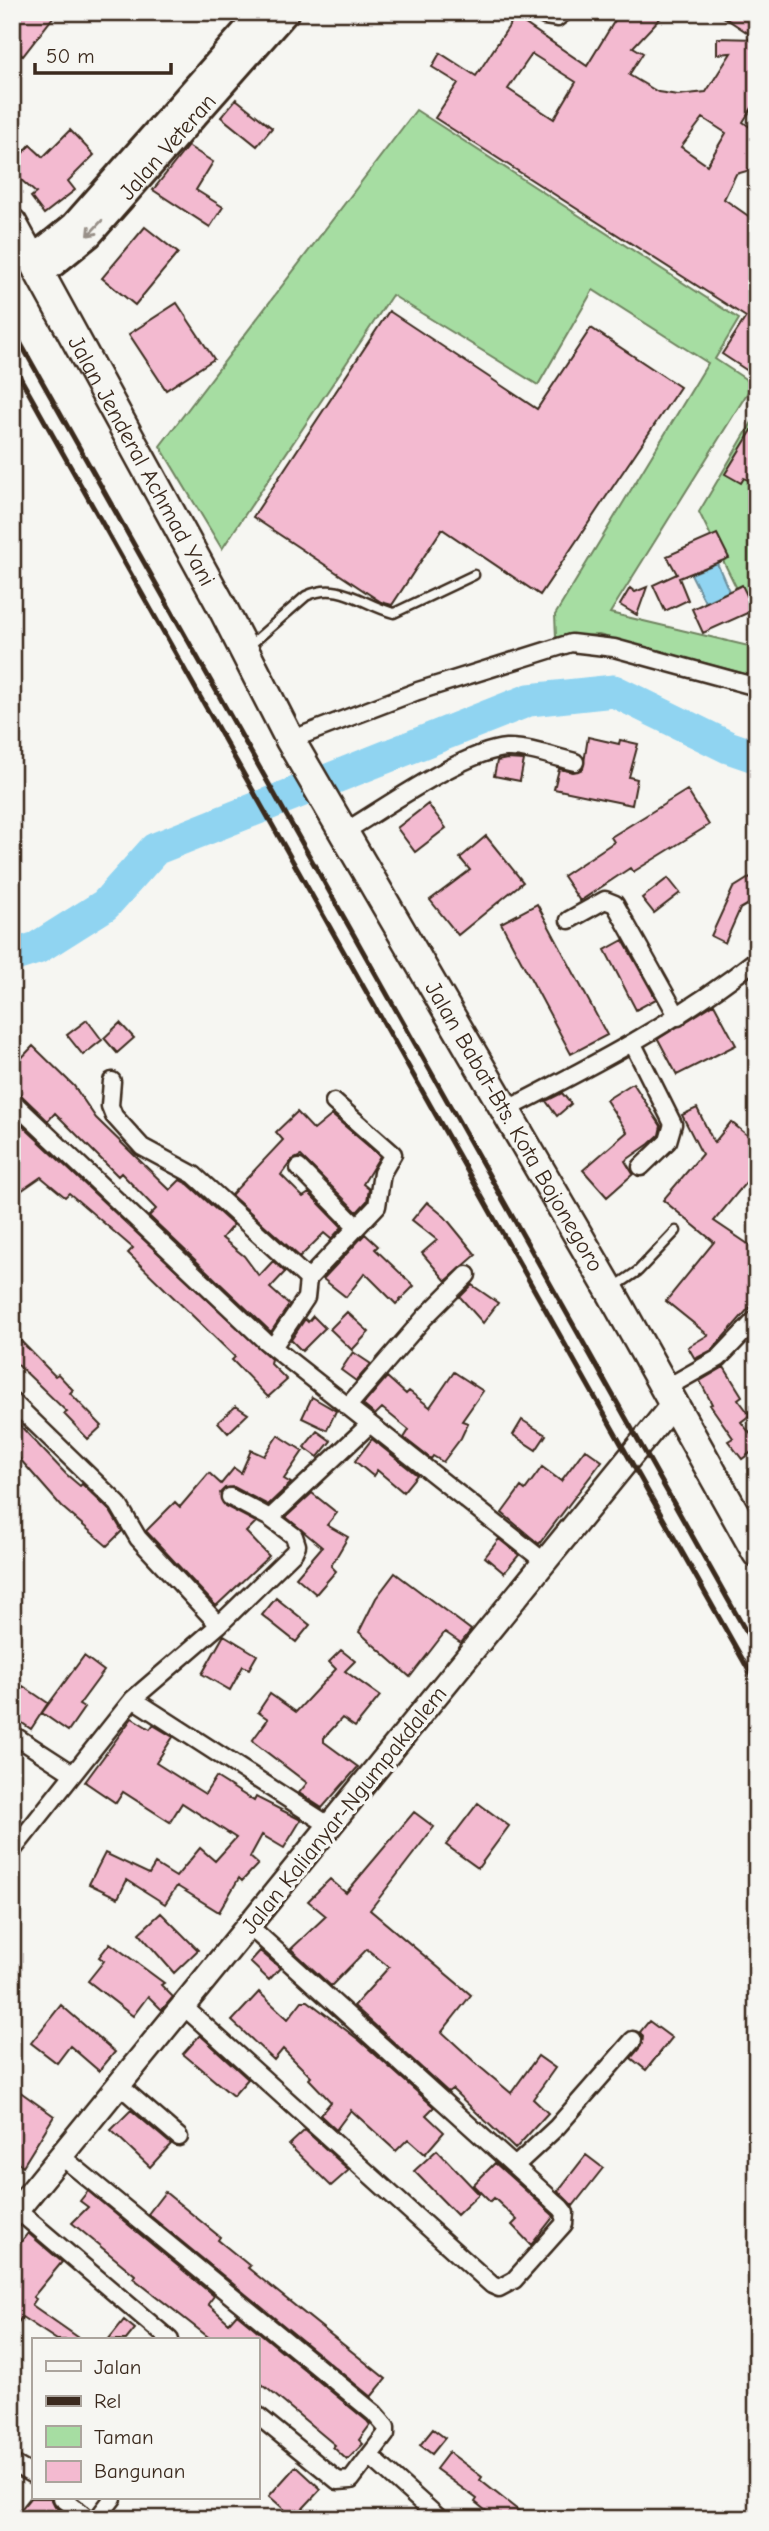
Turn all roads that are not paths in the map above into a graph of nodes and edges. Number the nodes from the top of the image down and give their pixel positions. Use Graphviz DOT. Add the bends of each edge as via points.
graph roads {
  1 [pos="262,12"];
  2 [pos="286,12"];
  3 [pos="529,12"];
  4 [pos="571,12"];
  5 [pos="12,223"];
  6 [pos="37,266"];
  7 [pos="474,575"];
  8 [pos="244,650"];
  9 [pos="757,687"];
  10 [pos="270,701"];
  11 [pos="295,748"];
  12 [pos="575,762"];
  13 [pos="338,821"];
  14 [pos="569,920"];
  15 [pos="757,960"];
  16 [pos="678,1017"];
  17 [pos="633,1044"];
  18 [pos="112,1081"];
  19 [pos="12,1101"];
  20 [pos="334,1102"];
  21 [pos="506,1110"];
  22 [pos="641,1167"];
  23 [pos="299,1168"];
  24 [pos="357,1227"];
  25 [pos="676,1231"];
  26 [pos="467,1275"];
  27 [pos="308,1279"];
  28 [pos="610,1290"];
  29 [pos="757,1318"];
  30 [pos="273,1347"];
  31 [pos="670,1396"];
  32 [pos="12,1401"];
  33 [pos="348,1406"];
  34 [pos="370,1424"];
  35 [pos="230,1497"];
  36 [pos="270,1518"];
  37 [pos="757,1553"];
  38 [pos="546,1563"];
  39 [pos="219,1625"];
  40 [pos="133,1699"];
  41 [pos="12,1734"];
  42 [pos="72,1773"];
  43 [pos="330,1825"];
  44 [pos="12,1851"];
  45 [pos="250,1926"];
  46 [pos="183,2006"];
  47 [pos="633,2040"];
  48 [pos="120,2086"];
  49 [pos="179,2137"];
  50 [pos="69,2163"];
  51 [pos="515,2166"];
  52 [pos="14,2213"];
  53 [pos="168,2338"];
  54 [pos="259,2417"];
  55 [pos="370,2456"];
  56 [pos="12,2463"];
  57 [pos="32,2474"];
  58 [pos="65,2500"];
  59 [pos="111,2500"];
  60 [pos="89,2519"];
  61 [pos="97,2519"];
  62 [pos="440,2519"];
  1 -- 6 [label="main road, Jalan Veteran"];
  2 -- 6 [label="main road, Jalan Veteran, one-way" via="89,235"];
  3 -- 4 [label="lane" via="558,22"];
  5 -- 6 [label="highway, Jalan Jenderal Achmad Yani"];
  6 -- 8 [label="highway, Jalan Jenderal Achmad Yani"];
  7 -- 8 [label="lane" via="394,613 370,607 348,592 317,591"];
  8 -- 10 [label="highway, Jalan Jenderal Achmad Yani"];
  9 -- 11 [label="street" via="614,648 571,643 418,691"];
  10 -- 11 [label="highway, Jalan Babat-Bts. Kota Bojonegoro"];
  11 -- 13 [label="highway, Jalan Babat-Bts. Kota Bojonegoro"];
  12 -- 13 [label="street" via="511,748 488,752"];
  13 -- 21 [label="highway, Jalan Babat-Bts. Kota Bojonegoro"];
  14 -- 16 [label="street" via="605,900 615,904"];
  15 -- 16 [label="street"];
  16 -- 17 [label="street"];
  17 -- 21 [label="street"];
  17 -- 22 [label="street" via="673,1124 668,1141"];
  18 -- 27 [label="street" via="114,1116 142,1147 194,1175"];
  19 -- 30 [label="street"];
  20 -- 24 [label="street" via="393,1152 382,1172 380,1200"];
  21 -- 28 [label="highway, Jalan Babat-Bts. Kota Bojonegoro"];
  23 -- 24 [label="street"];
  24 -- 27 [label="street"];
  25 -- 28 [label="lane" via="638,1270"];
  26 -- 33 [label="street"];
  27 -- 30 [label="street" via="306,1298"];
  28 -- 31 [label="highway, Jalan Babat-Bts. Kota Bojonegoro"];
  29 -- 31 [label="street" via="719,1358"];
  30 -- 33 [label="street"];
  31 -- 37 [label="highway, Jalan Babat-Bts. Kota Bojonegoro"];
  31 -- 38 [label="street, Jalan Kalianyar-Ngumpakdalem"];
  32 -- 39 [label="street" via="118,1504 138,1538"];
  33 -- 34 [label="street"];
  34 -- 36 [label="street"];
  34 -- 38 [label="street"];
  35 -- 36 [label="street"];
  36 -- 39 [label="street" via="294,1536 297,1545"];
  38 -- 43 [label="street, Jalan Kalianyar-Ngumpakdalem"];
  39 -- 40 [label="street"];
  40 -- 42 [label="street"];
  40 -- 43 [label="street"];
  41 -- 42 [label="street"];
  42 -- 44 [label="street"];
  43 -- 45 [label="street, Jalan Kalianyar-Ngumpakdalem"];
  45 -- 46 [label="street, Jalan Kalianyar-Ngumpakdalem"];
  45 -- 51 [label="street"];
  46 -- 48 [label="street, Jalan Kalianyar-Ngumpakdalem"];
  46 -- 51 [label="street" via="499,2288 514,2280 566,2218"];
  47 -- 51 [label="street" via="557,2127"];
  48 -- 49 [label="street"];
  48 -- 50 [label="street, Jalan Kalianyar-Ngumpakdalem"];
  50 -- 52 [label="street, Jalan Kalianyar-Ngumpakdalem"];
  50 -- 55 [label="street" via="382,2420 386,2434"];
  52 -- 53 [label="street"];
  54 -- 55 [label="street" via="338,2481 351,2480"];
  55 -- 62 [label="street"];
  56 -- 57 [label="street"];
  58 -- 60 [label="street"];
  59 -- 61 [label="street"];
}
